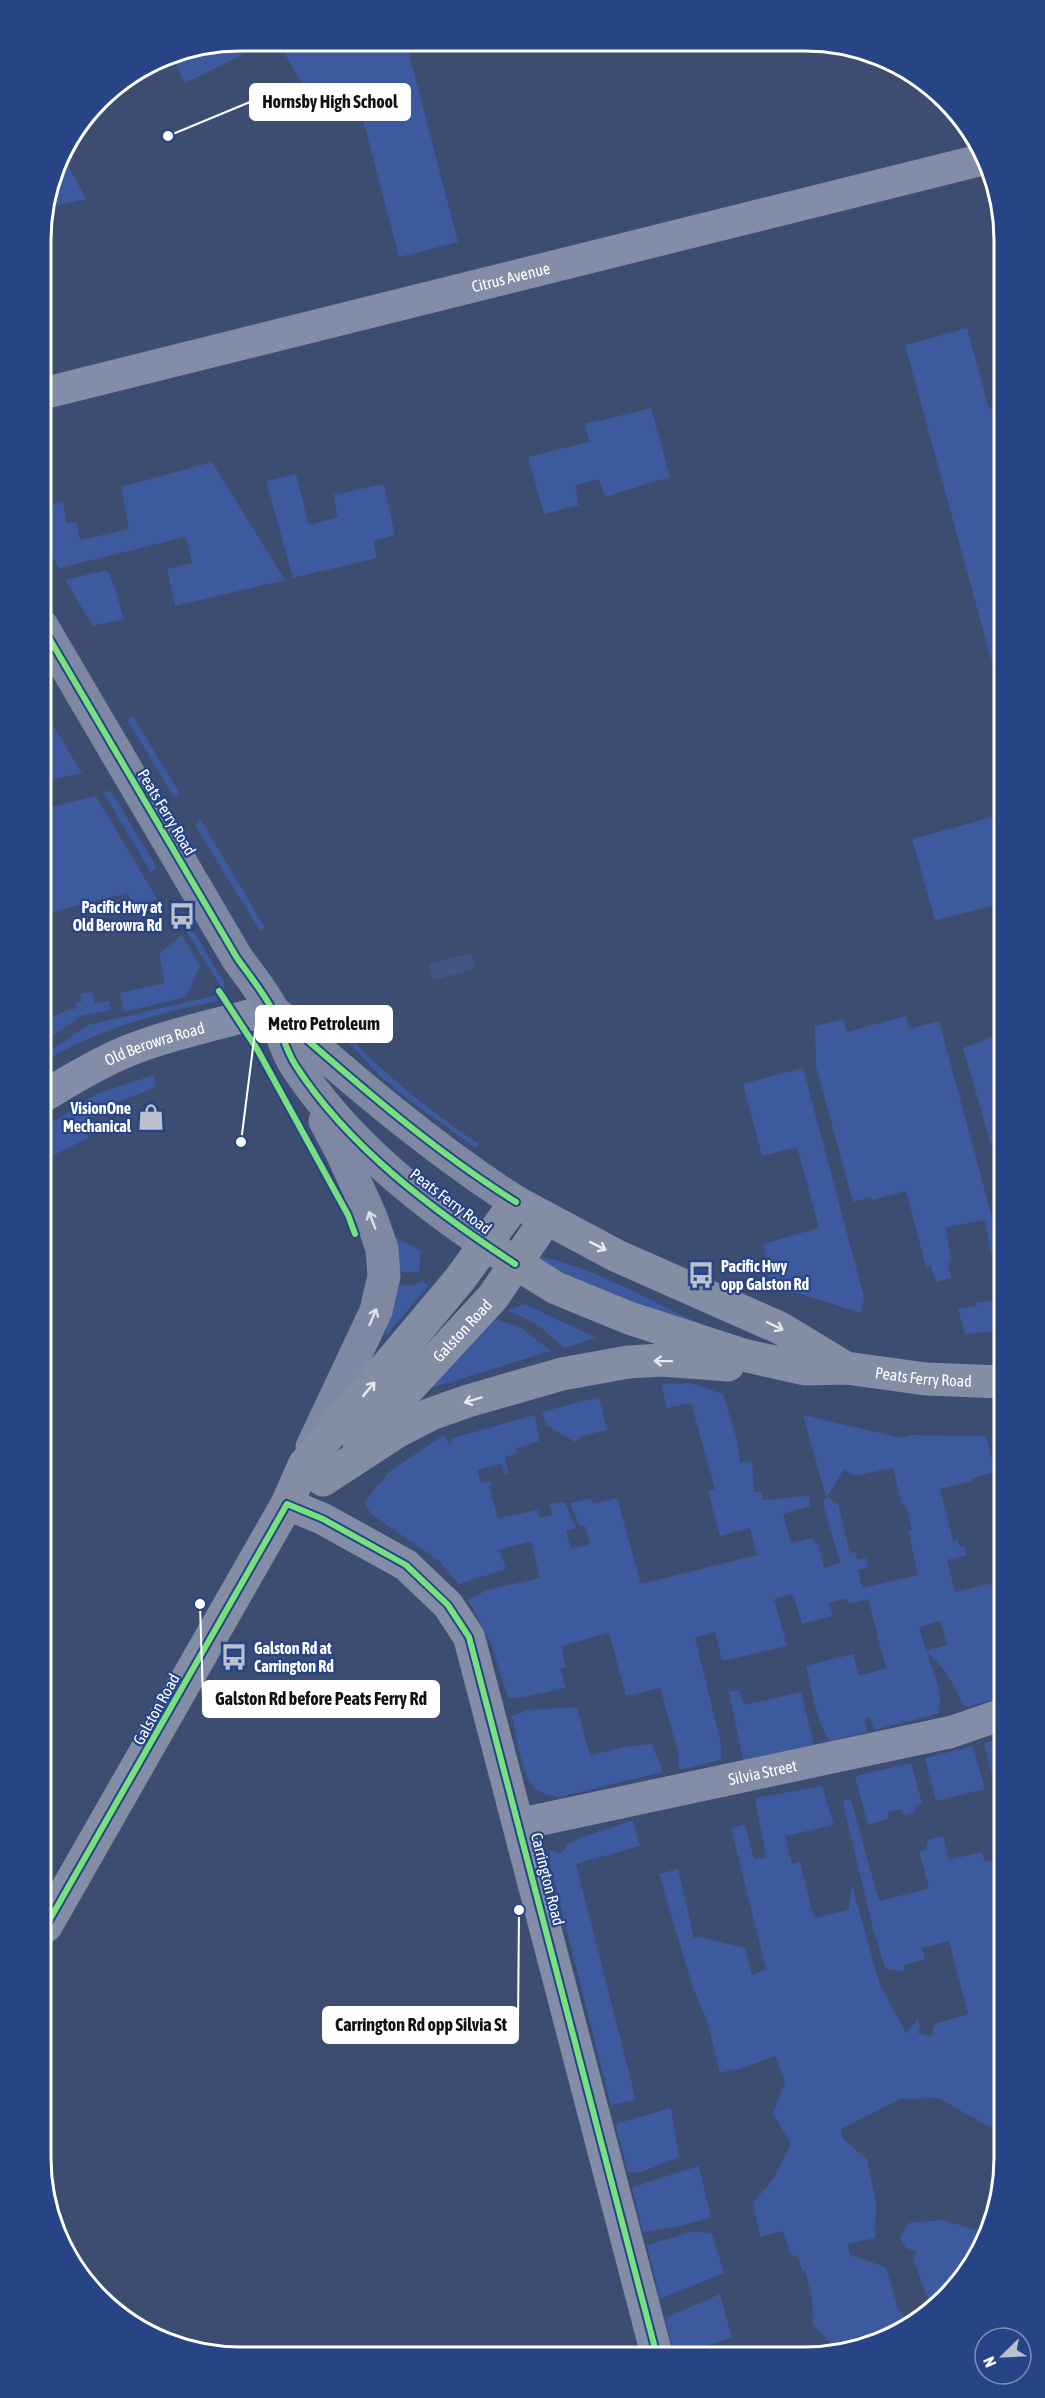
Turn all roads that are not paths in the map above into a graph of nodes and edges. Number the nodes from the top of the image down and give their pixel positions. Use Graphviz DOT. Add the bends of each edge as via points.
graph roads {
  1 [pos="977,161"];
  2 [pos="51,392"];
  3 [pos="51,641"];
  4 [pos="272,1009"];
  5 [pos="295,1065"];
  6 [pos="51,1092"];
  7 [pos="516,1202"];
  8 [pos="546,1219"];
  9 [pos="485,1244"];
  10 [pos="515,1264"];
  11 [pos="846,1368"];
  12 [pos="805,1369"];
  13 [pos="994,1382"];
  14 [pos="314,1473"];
  15 [pos="286,1504"];
  16 [pos="994,1717"];
  17 [pos="520,1824"];
  18 [pos="51,1917"];
  19 [pos="655,2347"];
  1 -- 2 [label="street, Citrus Avenue"];
  3 -- 4 [label="main road, Peats Ferry Road" via="237,958"];
  4 -- 5 [label="main road, Peats Ferry Road"];
  4 -- 6 [label="street, Old Berowra Road" via="126,1052"];
  4 -- 7 [label="main road, Peats Ferry Road" via="405,1124"];
  5 -- 9 [label="main road, Peats Ferry Road" via="327,1106 384,1166"];
  14 -- 5 [label="main road, one-way" via="376,1311 384,1276 382,1249 371,1217"];
  7 -- 8 [label="main road, Peats Ferry Road"];
  7 -- 9 [label="main road, Galston Road"];
  8 -- 10 [label="main road, Galston Road"];
  8 -- 11 [label="main road, Peats Ferry Road, one-way" via="617,1256 780,1328"];
  9 -- 10 [label="main road, Peats Ferry Road"];
  14 -- 9 [label="main road, Galston Road, one-way"];
  10 -- 12 [label="main road, Peats Ferry Road" via="556,1287 629,1318 743,1355"];
  10 -- 14 [label="main road, Galston Road" via="493,1297"];
  11 -- 12 [label="main road, Peats Ferry Road"];
  11 -- 13 [label="main road, Peats Ferry Road" via="926,1379"];
  12 -- 14 [label="main road, one-way" via="662,1360 562,1374 431,1414"];
  14 -- 15 [label="main road, Galston Road"];
  15 -- 17 [label="street, Carrington Road" via="323,1519 406,1565 448,1605 469,1637"];
  15 -- 18 [label="main road, Galston Road"];
  16 -- 17 [label="street, Silvia Street" via="951,1732"];
  17 -- 19 [label="street, Carrington Road"];
}
